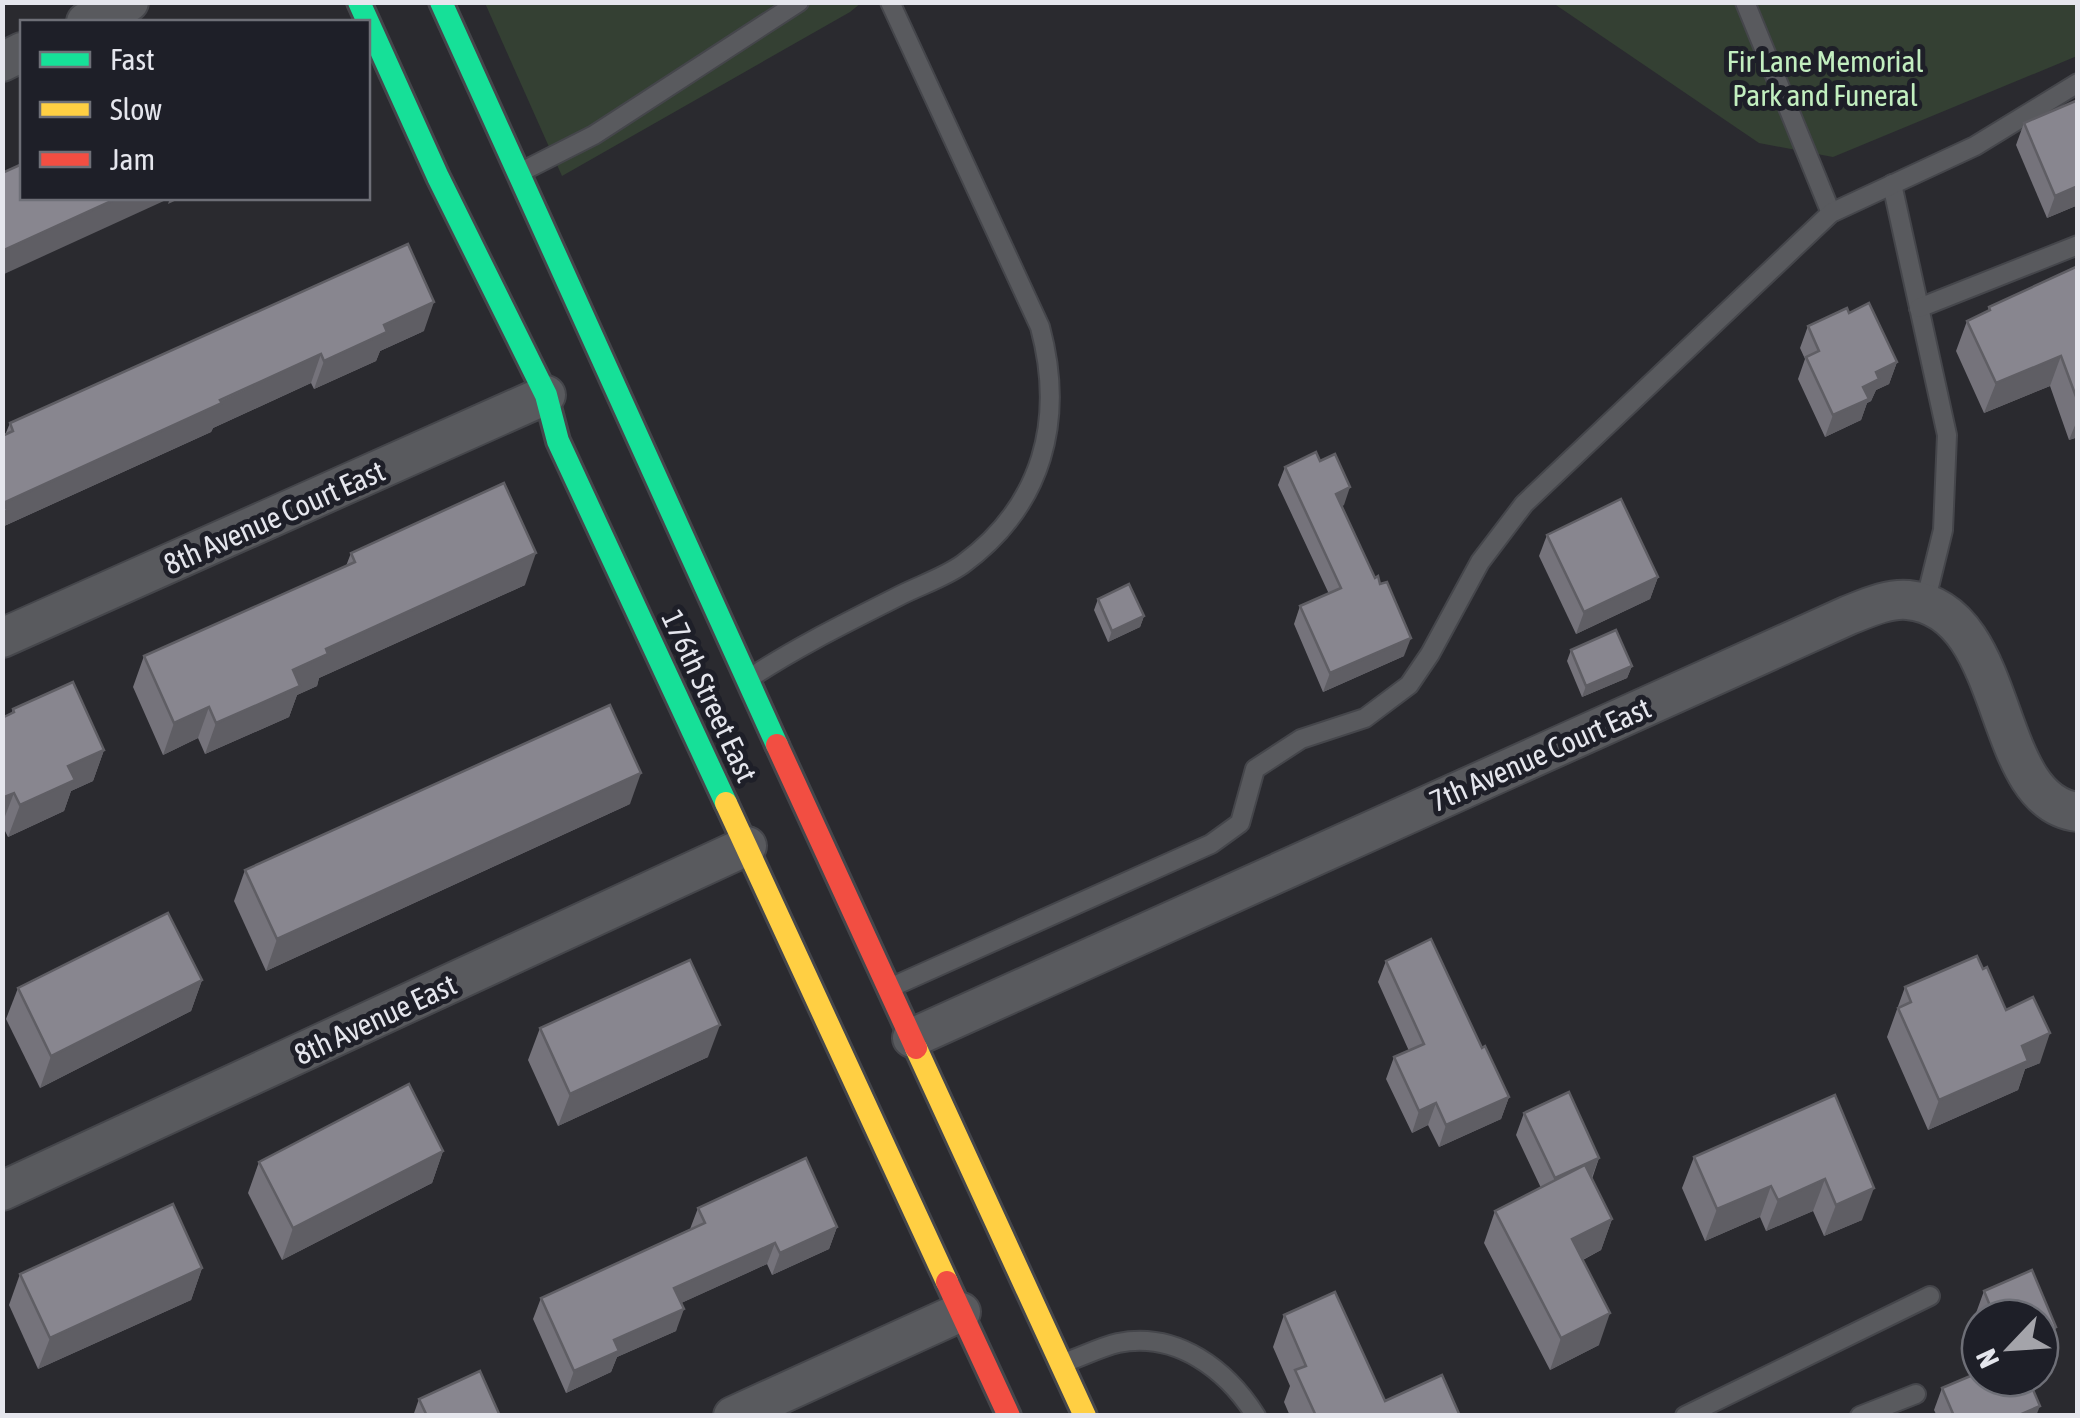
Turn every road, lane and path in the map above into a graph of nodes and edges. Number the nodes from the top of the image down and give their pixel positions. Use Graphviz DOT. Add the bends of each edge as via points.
graph roads {
  1 [pos="129,2"];
  2 [pos="441,2"];
  3 [pos="798,2"];
  4 [pos="890,2"];
  5 [pos="1745,2"];
  6 [pos="90,20"];
  7 [pos="370,26"];
  8 [pos="2078,83"];
  9 [pos="516,174"];
  10 [pos="1892,184"];
  11 [pos="1831,213"];
  12 [pos="2078,244"];
  13 [pos="1919,308"];
  14 [pos="560,403"];
  15 [pos="1925,604"];
  16 [pos="2,638"];
  17 [pos="706,654"];
  18 [pos="749,679"];
  19 [pos="2078,812"];
  20 [pos="762,853"];
  21 [pos="889,988"];
  22 [pos="912,1038"];
  23 [pos="920,1111"];
  24 [pos="960,1144"];
  25 [pos="2,1190"];
  26 [pos="1930,1296"];
  27 [pos="961,1312"];
  28 [pos="1061,1364"];
  29 [pos="1916,1394"];
  30 [pos="734,1416"];
  31 [pos="1009,1416"];
  32 [pos="1085,1416"];
  33 [pos="1256,1416"];
  34 [pos="1685,1416"];
  35 [pos="1860,1416"];
  1 -- 6 [label="street"];
  2 -- 9 [label="main road, 176th Street East"];
  3 -- 9 [label="lane" via="594,135"];
  4 -- 18 [label="lane" via="1040,326 1050,380 1048,436 1036,476 1015,510 961,566"];
  5 -- 11 [label="lane"];
  7 -- 14 [label="main road, 176th Street East" via="438,177"];
  8 -- 10 [label="lane" via="1976,146"];
  9 -- 18 [label="main road, 176th Street East"];
  10 -- 11 [label="lane"];
  10 -- 13 [label="lane"];
  11 -- 21 [label="lane" via="1524,504 1480,562 1408,685 1364,718 1301,738 1256,769 1240,824 1211,844"];
  12 -- 13 [label="lane"];
  13 -- 15 [label="lane" via="1947,435 1944,520"];
  14 -- 16 [label="street, 8th Avenue Court East"];
  14 -- 20 [label="main road, 176th Street East" via="558,441"];
  15 -- 19 [label="street" via="1958,622 1970,640 2031,780 2065,810"];
  15 -- 22 [label="street, 7th Avenue Court East" via="1905,599 1849,615"];
  17 -- 18 [label="main road"];
  18 -- 21 [label="main road, 176th Street East"];
  20 -- 25 [label="street, 8th Avenue East"];
  20 -- 27 [label="main road, 176th Street East"];
  21 -- 22 [label="main road, 176th Street East"];
  22 -- 24 [label="main road, 176th Street East"];
  23 -- 24 [label="main road"];
  24 -- 28 [label="main road, 176th Street East"];
  26 -- 34 [label="lane"];
  27 -- 30 [label="street"];
  27 -- 31 [label="main road, 176th Street East"];
  28 -- 32 [label="main road, 176th Street East"];
  28 -- 33 [label="lane" via="1120,1343 1152,1342 1223,1373"];
  29 -- 35 [label="lane"];
}
